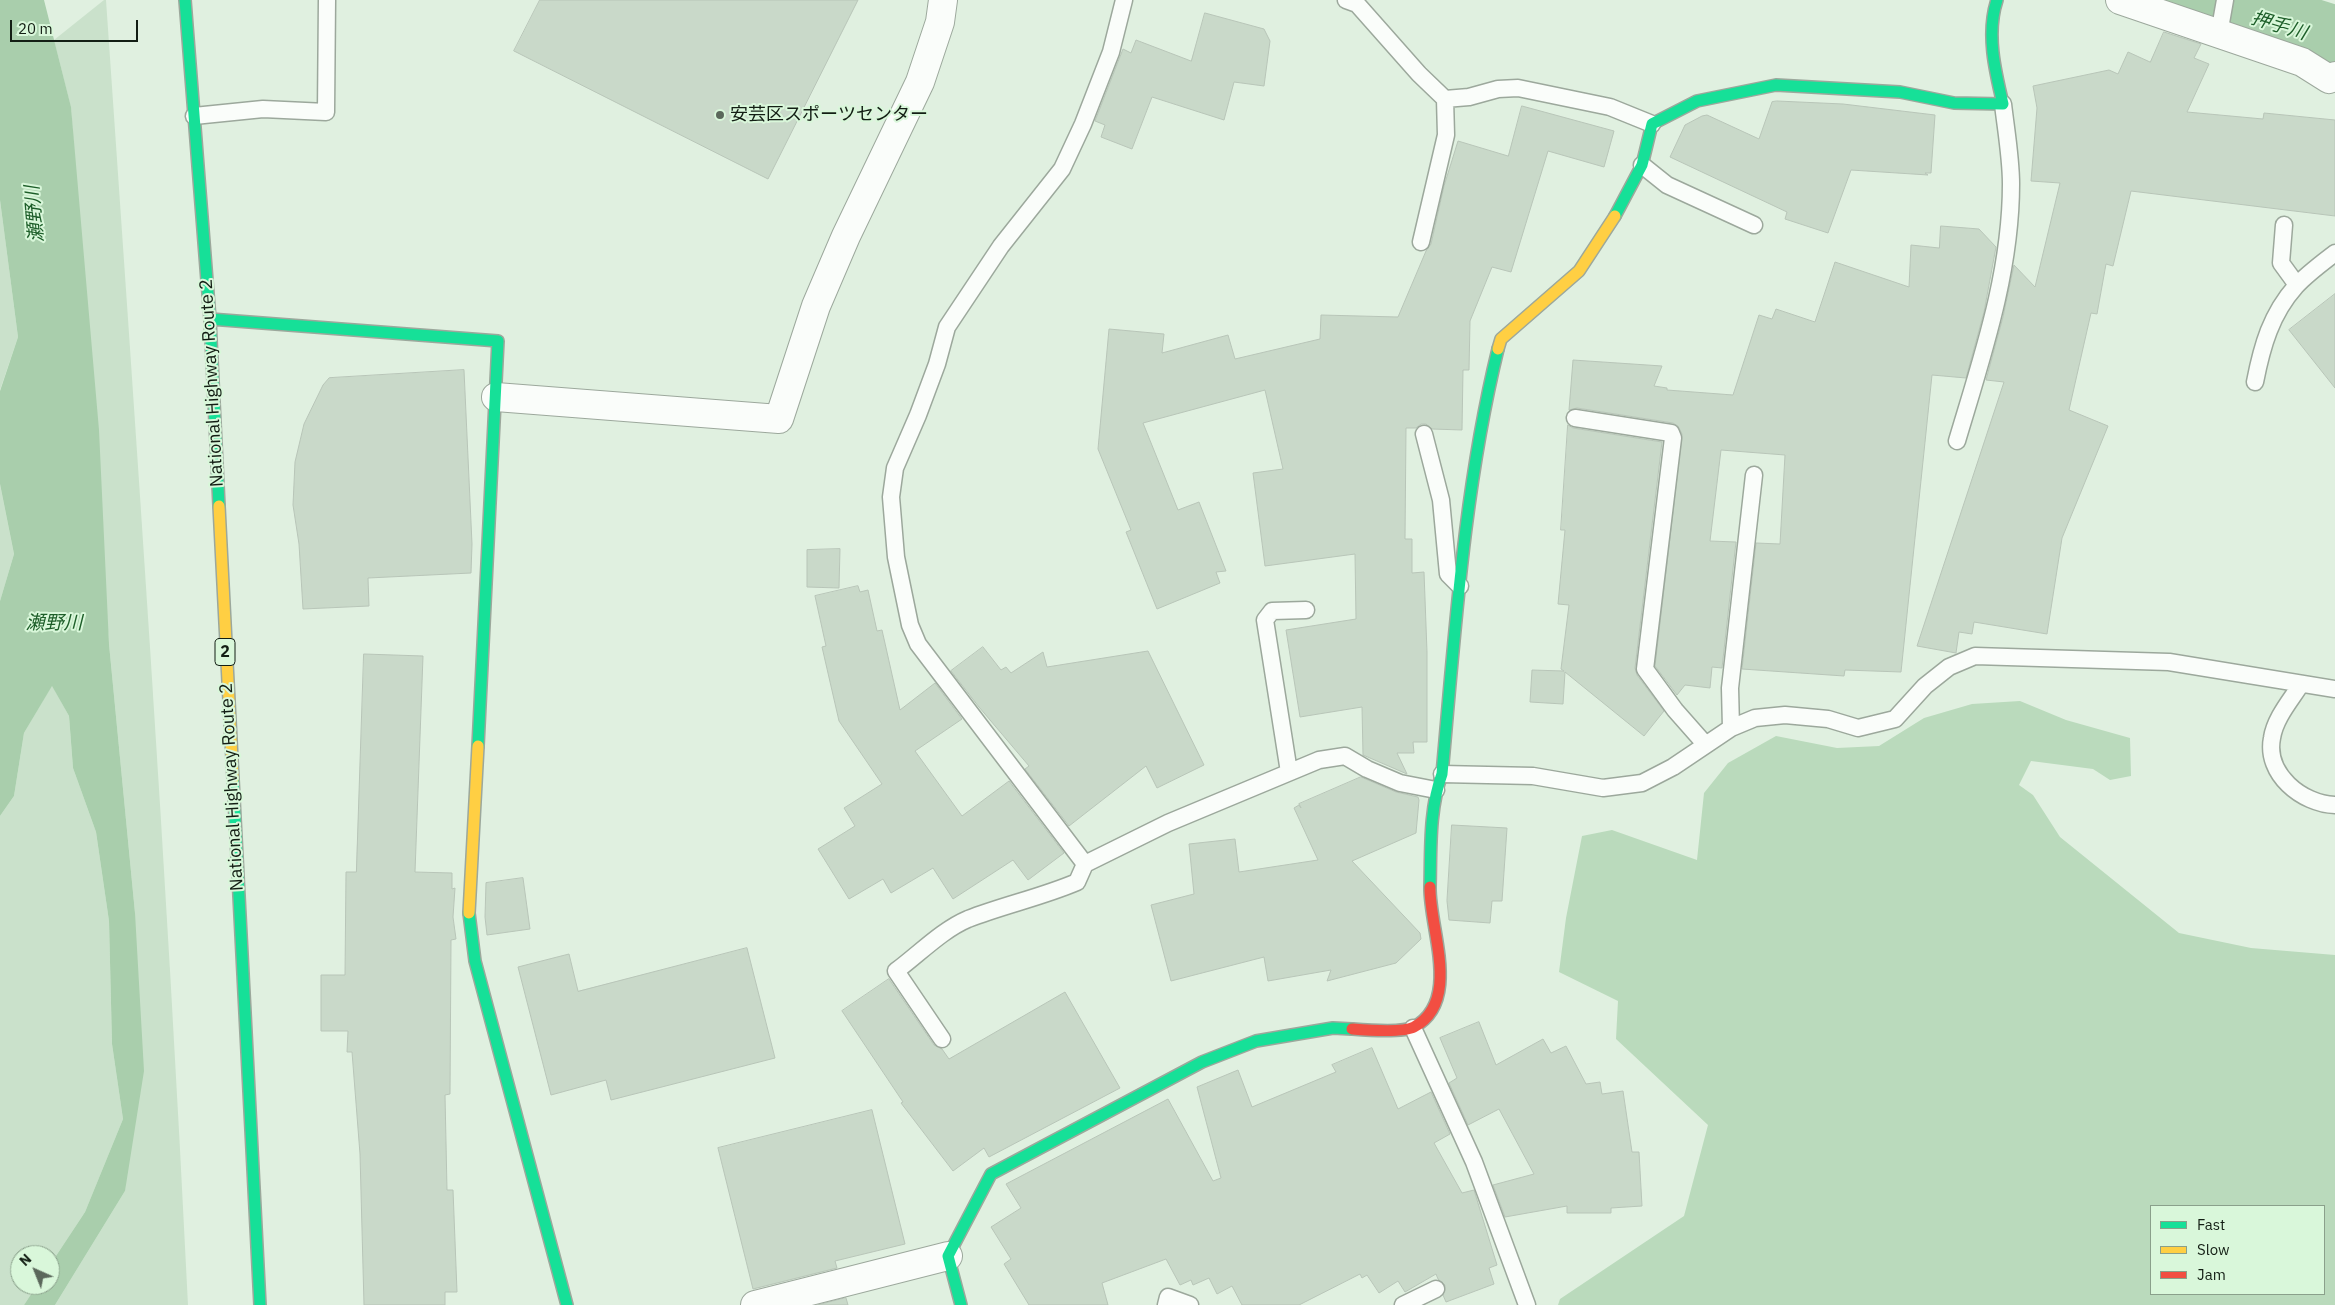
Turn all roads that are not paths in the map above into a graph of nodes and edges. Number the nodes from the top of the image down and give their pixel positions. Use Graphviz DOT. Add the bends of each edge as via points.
graph roads {
  1 [pos="185,0"];
  2 [pos="327,0"];
  3 [pos="942,0"];
  4 [pos="1124,0"];
  5 [pos="1997,0"];
  6 [pos="2120,0"];
  7 [pos="2225,0"];
  8 [pos="1353,1"];
  9 [pos="2219,34"];
  10 [pos="2333,81"];
  11 [pos="1445,99"];
  12 [pos="2003,104"];
  13 [pos="194,116"];
  14 [pos="1652,124"];
  15 [pos="1642,165"];
  16 [pos="1754,225"];
  17 [pos="2284,225"];
  18 [pos="1421,242"];
  19 [pos="2335,253"];
  20 [pos="2297,285"];
  21 [pos="210,318"];
  22 [pos="2255,382"];
  23 [pos="496,397"];
  24 [pos="1575,418"];
  25 [pos="1424,434"];
  26 [pos="1958,441"];
  27 [pos="1754,475"];
  28 [pos="1460,586"];
  29 [pos="1306,610"];
  30 [pos="2301,684"];
  31 [pos="2335,689"];
  32 [pos="1731,728"];
  33 [pos="1705,744"];
  34 [pos="1289,772"];
  35 [pos="1442,774"];
  36 [pos="1436,790"];
  37 [pos="2335,805"];
  38 [pos="1085,864"];
  39 [pos="1413,1028"];
  40 [pos="942,1039"];
  41 [pos="948,1256"];
  42 [pos="1436,1289"];
  43 [pos="260,1305"];
  44 [pos="568,1305"];
  45 [pos="755,1305"];
  46 [pos="961,1305"];
  47 [pos="1166,1305"];
  48 [pos="1190,1305"];
  49 [pos="1403,1305"];
  50 [pos="1527,1305"];
  1 -- 13 [label="main road, National Highway Route 2 / 2"];
  2 -- 13 [label="lane" via="326,112 263,109"];
  3 -- 23 [label="street" via="940,22 920,82 820,298 779,419"];
  4 -- 38 [label="lane" via="1112,52 1062,169 1001,246 947,327 937,364 895,468 891,498 896,557 910,625 918,644"];
  5 -- 12 [label="main road" via="1992,41"];
  6 -- 9 [label="street"];
  7 -- 9 [label="lane"];
  8 -- 11 [label="lane"];
  9 -- 10 [label="street" via="2302,62"];
  11 -- 14 [label="lane" via="1518,88 1610,107"];
  11 -- 18 [label="lane" via="1446,135"];
  12 -- 14 [label="main road" via="1954,104 1900,92 1776,86 1697,101"];
  12 -- 26 [label="lane" via="2012,183 2006,263"];
  13 -- 21 [label="main road, National Highway Route 2 / 2"];
  14 -- 15 [label="main road"];
  15 -- 16 [label="lane" via="1667,185"];
  15 -- 28 [label="main road" via="1606,233 1579,271 1501,339 1485,404"];
  17 -- 20 [label="lane" via="2281,263"];
  19 -- 20 [label="lane"];
  20 -- 22 [label="lane" via="2276,312 2262,347"];
  21 -- 23 [label="main road" via="498,341"];
  21 -- 43 [label="main road, National Highway Route 2 / 2"];
  23 -- 44 [label="main road" via="469,918 475,961"];
  24 -- 33 [label="lane" via="1671,433 1673,438 1645,669"];
  25 -- 28 [label="lane" via="1441,500 1448,574"];
  27 -- 32 [label="lane" via="1730,688"];
  28 -- 35 [label="main road"];
  29 -- 34 [label="lane" via="1272,611 1265,620"];
  30 -- 31 [label="lane"];
  30 -- 32 [label="lane" via="2169,662 1975,656 1949,667 1925,686 1895,720 1858,728 1828,719 1785,714 1755,718"];
  30 -- 37 [label="lane" via="2279,719 2272,738 2272,756 2277,772 2292,787 2307,798"];
  32 -- 33 [label="lane"];
  33 -- 35 [label="lane" via="1673,767 1642,783 1603,788 1533,776"];
  34 -- 36 [label="lane" via="1319,760 1345,756 1400,783"];
  34 -- 38 [label="lane" via="1168,822"];
  35 -- 36 [label="main road"];
  36 -- 39 [label="main road" via="1430,894 1442,980 1432,1011"];
  38 -- 40 [label="lane" via="1078,882 968,919 896,971"];
  39 -- 41 [label="main road" via="1377,1031 1333,1028 1256,1041 1202,1062 991,1174"];
  39 -- 50 [label="lane" via="1474,1162"];
  41 -- 45 [label="street"];
  41 -- 46 [label="main road"];
  42 -- 49 [label="lane"];
  47 -- 48 [label="lane" via="1168,1297"];
}
